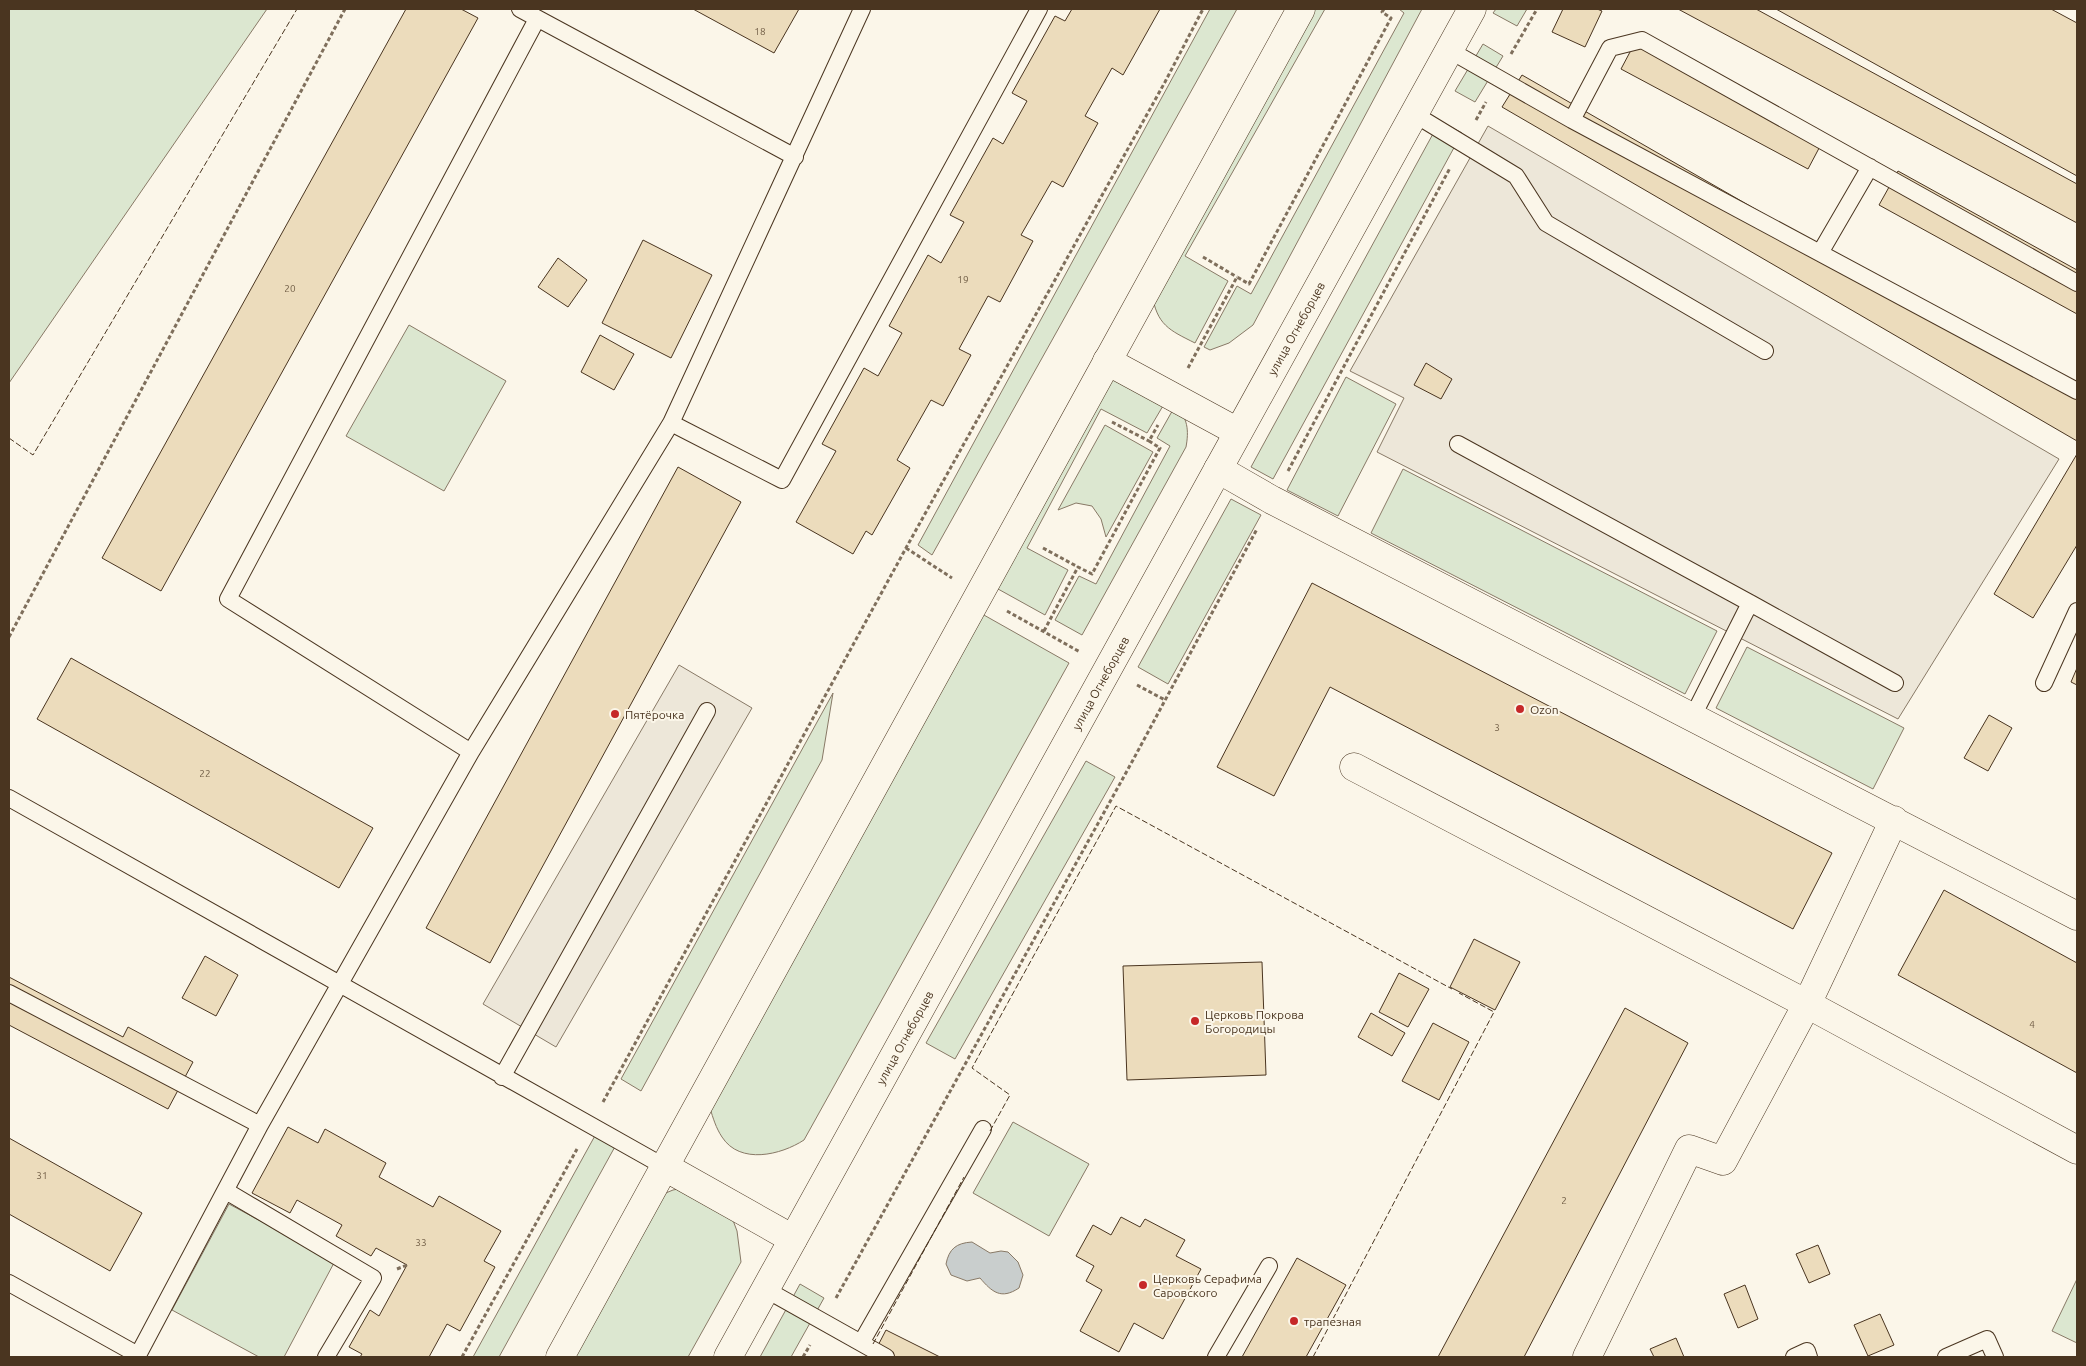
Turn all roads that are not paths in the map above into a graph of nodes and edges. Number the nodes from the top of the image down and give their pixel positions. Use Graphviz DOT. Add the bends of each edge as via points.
graph roads {
  1 [pos="520,9"];
  2 [pos="862,9"];
  3 [pos="1039,9"];
  4 [pos="1301,9"];
  5 [pos="1472,9"];
  6 [pos="537,19"];
  7 [pos="1449,50"];
  8 [pos="1414,114"];
  9 [pos="1572,120"];
  10 [pos="794,157"];
  11 [pos="1870,167"];
  12 [pos="1820,253"];
  13 [pos="2077,283"];
  14 [pos="1765,351"];
  15 [pos="1107,361"];
  16 [pos="2077,391"];
  17 [pos="670,422"];
  18 [pos="1238,432"];
  19 [pos="1458,444"];
  20 [pos="1218,469"];
  21 [pos="1750,603"];
  22 [pos="2077,611"];
  23 [pos="1895,682"];
  24 [pos="2044,683"];
  25 [pos="707,711"];
  26 [pos="1693,716"];
  27 [pos="471,752"];
  28 [pos="1354,767"];
  29 [pos="9,798"];
  30 [pos="1894,820"];
  31 [pos="2077,916"];
  32 [pos="340,984"];
  33 [pos="9,993"];
  34 [pos="1807,1004"];
  35 [pos="502,1076"];
  36 [pos="260,1125"];
  37 [pos="983,1129"];
  38 [pos="2077,1150"];
  39 [pos="665,1167"];
  40 [pos="226,1192"];
  41 [pos="793,1239"];
  42 [pos="1269,1266"];
  43 [pos="9,1283"];
  44 [pos="765,1289"];
  45 [pos="861,1343"];
  46 [pos="138,1356"];
  47 [pos="326,1357"];
  48 [pos="560,1357"];
  49 [pos="728,1357"];
  50 [pos="886,1357"];
  51 [pos="1216,1357"];
  52 [pos="1587,1357"];
  53 [pos="1794,1357"];
  54 [pos="1809,1357"];
  55 [pos="1946,1357"];
  56 [pos="1995,1357"];
  1 -- 6 [label="lane"];
  2 -- 10 [label="lane"];
  3 -- 17 [label="lane" via="782,480"];
  4 -- 15 [label="main road"];
  5 -- 7 [label="main road, улица Огнеборцев"];
  6 -- 10 [label="lane"];
  6 -- 27 [label="lane" via="228,599"];
  7 -- 8 [label="main road, улица Огнеборцев"];
  7 -- 9 [label="lane"];
  8 -- 14 [label="lane" via="1516,176 1546,223"];
  8 -- 18 [label="main road, улица Огнеборцев"];
  9 -- 11 [label="lane" via="1610,48 1642,40"];
  9 -- 12 [label="lane"];
  10 -- 17 [label="lane"];
  11 -- 12 [label="lane"];
  11 -- 13 [label="lane"];
  12 -- 16 [label="lane"];
  15 -- 18 [label="main road"];
  15 -- 39 [label="main road"];
  17 -- 27 [label="lane"];
  18 -- 20 [label="main road, улица Огнеборцев"];
  19 -- 21 [label="lane"];
  20 -- 26 [label="main road" via="1272,500"];
  20 -- 41 [label="main road, улица Огнеборцев"];
  21 -- 23 [label="lane"];
  21 -- 26 [label="lane"];
  22 -- 24 [label="lane"];
  25 -- 35 [label="lane"];
  26 -- 30 [label="main road"];
  27 -- 32 [label="lane"];
  28 -- 34 [label="main road"];
  29 -- 32 [label="lane"];
  30 -- 31 [label="main road"];
  30 -- 34 [label="main road"];
  32 -- 35 [label="lane"];
  32 -- 36 [label="lane"];
  33 -- 36 [label="lane"];
  34 -- 38 [label="main road"];
  34 -- 52 [label="main road" via="1723,1161 1689,1149"];
  35 -- 39 [label="lane"];
  36 -- 40 [label="lane"];
  37 -- 45 [label="lane"];
  39 -- 41 [label="main road"];
  39 -- 48 [label="main road"];
  40 -- 46 [label="lane"];
  40 -- 47 [label="lane" via="373,1278"];
  41 -- 44 [label="main road, улица Огнеборцев"];
  42 -- 51 [label="lane"];
  43 -- 46 [label="lane"];
  44 -- 45 [label="lane"];
  44 -- 49 [label="main road, улица Огнеборцев"];
  45 -- 50 [label="lane"];
  53 -- 54 [label="lane" via="1807,1351"];
  55 -- 56 [label="lane" via="1987,1338"];
}
